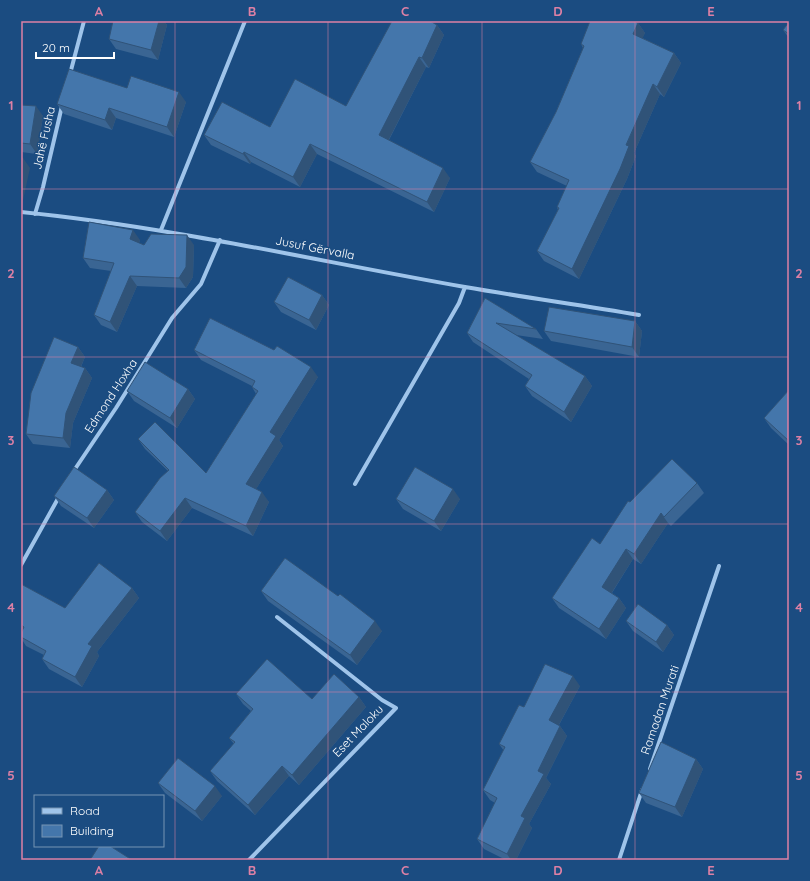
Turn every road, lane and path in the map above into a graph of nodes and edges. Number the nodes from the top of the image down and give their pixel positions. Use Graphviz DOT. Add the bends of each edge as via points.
graph roads {
  1 [pos="84,21"];
  2 [pos="245,21"];
  3 [pos="70,77"];
  4 [pos="63,99"];
  5 [pos="21,212"];
  6 [pos="35,214"];
  7 [pos="161,230"];
  8 [pos="220,240"];
  9 [pos="465,287"];
  10 [pos="639,315"];
  11 [pos="70,477"];
  12 [pos="355,484"];
  13 [pos="63,491"];
  14 [pos="21,565"];
  15 [pos="719,566"];
  16 [pos="277,617"];
  17 [pos="647,776"];
  18 [pos="645,783"];
  19 [pos="249,860"];
  20 [pos="619,860"];
  1 -- 3 [label="street"];
  2 -- 7 [label="street"];
  4 -- 6 [label="street, Jahë Fusha"];
  5 -- 6 [label="street, Jusuf Gërvalla"];
  6 -- 7 [label="street, Jusuf Gërvalla"];
  7 -- 8 [label="street, Jusuf Gërvalla"];
  8 -- 9 [label="street, Jusuf Gërvalla"];
  8 -- 11 [label="street, Edmond Hoxha" via="201,284 172,318"];
  9 -- 10 [label="street, Jusuf Gërvalla"];
  9 -- 12 [label="street" via="459,303"];
  13 -- 14 [label="street"];
  15 -- 17 [label="street, Ramadan Murati"];
  16 -- 19 [label="street, Eset Maloku" via="382,700 396,708"];
  18 -- 20 [label="street"];
}
